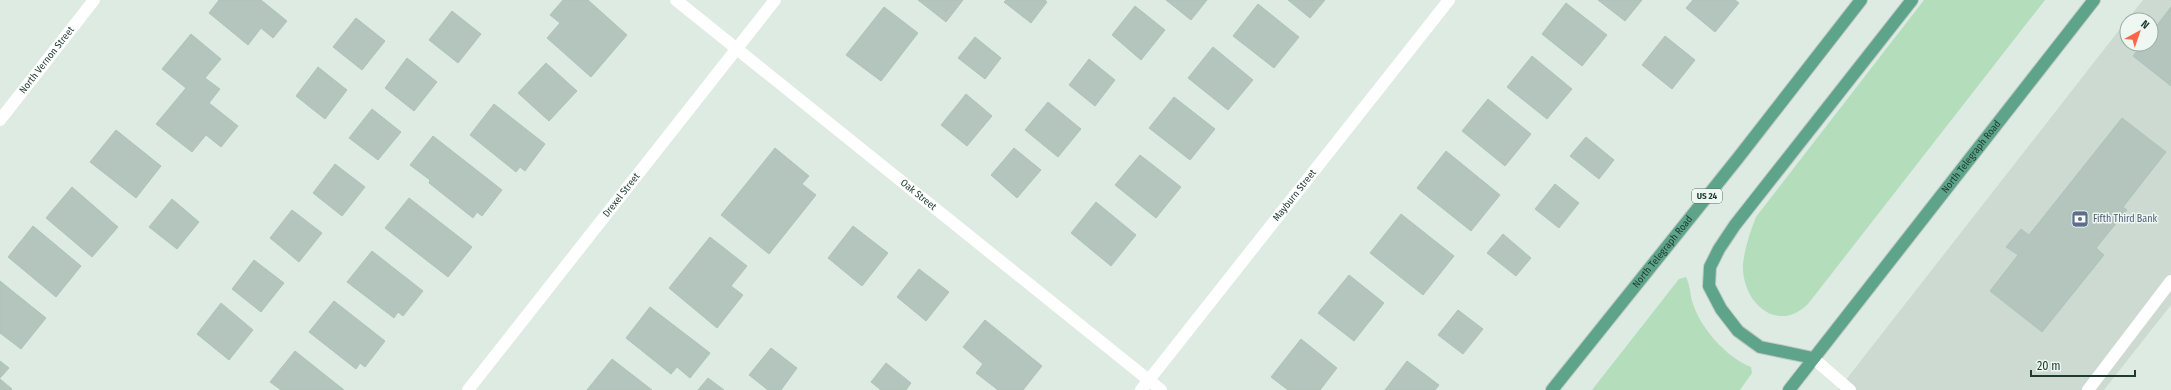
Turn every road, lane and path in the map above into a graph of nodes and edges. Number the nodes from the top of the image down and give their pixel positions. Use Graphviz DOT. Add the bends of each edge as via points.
graph roads {
  1 [pos="94,0"];
  2 [pos="676,0"];
  3 [pos="775,0"];
  4 [pos="1449,0"];
  5 [pos="1861,0"];
  6 [pos="1912,0"];
  7 [pos="2094,0"];
  8 [pos="738,48"];
  9 [pos="0,120"];
  10 [pos="2171,281"];
  11 [pos="1813,358"];
  12 [pos="1145,385"];
  13 [pos="468,390"];
  14 [pos="1160,390"];
  15 [pos="1552,390"];
  16 [pos="1789,390"];
  17 [pos="1850,390"];
  18 [pos="2088,390"];
  1 -- 9 [label="street, North Vernon Street"];
  2 -- 8 [label="street, Oak Street"];
  3 -- 8 [label="street, Drexel Street"];
  4 -- 12 [label="street, Mayburn Street"];
  5 -- 15 [label="main road, North Telegraph Road / US 24"];
  6 -- 11 [label="main road" via="1735,225 1710,267 1709,286 1721,309 1738,331 1760,347"];
  7 -- 11 [label="main road, North Telegraph Road"];
  8 -- 12 [label="street, Oak Street"];
  8 -- 13 [label="street, Drexel Street"];
  10 -- 18 [label="street"];
  11 -- 16 [label="main road, North Telegraph Road"];
  11 -- 17 [label="street"];
  12 -- 14 [label="street, Oak Street"];
}
